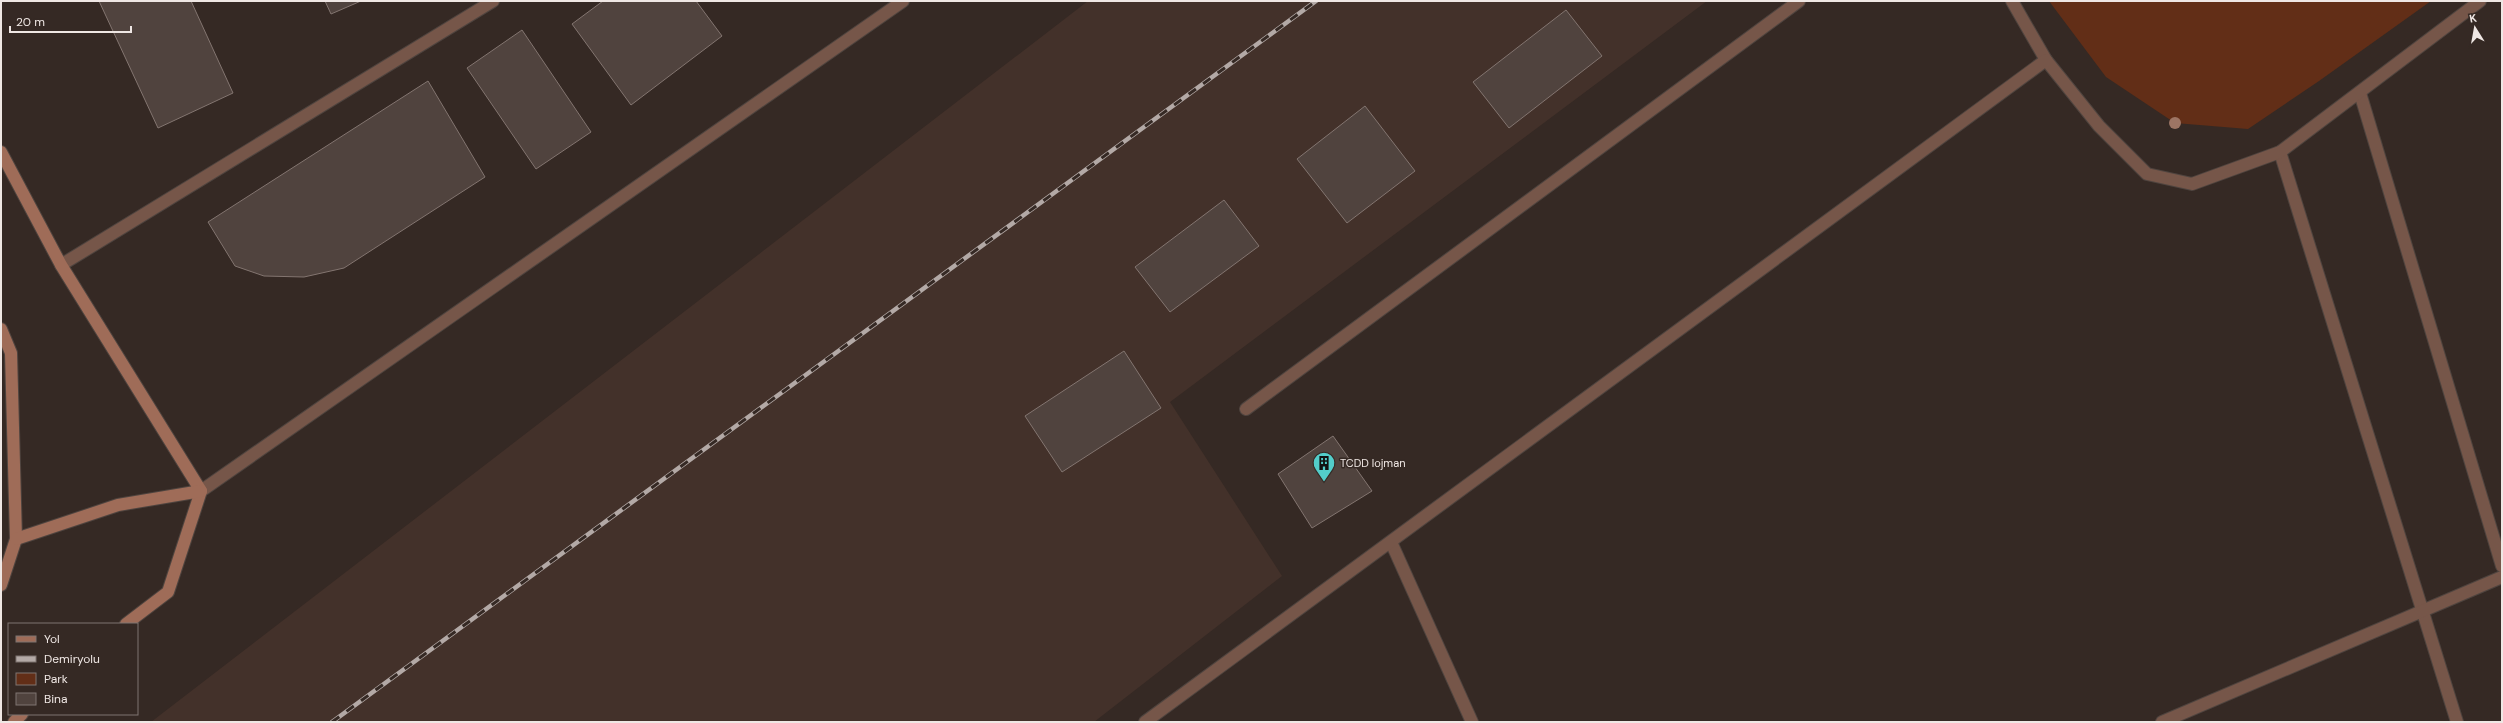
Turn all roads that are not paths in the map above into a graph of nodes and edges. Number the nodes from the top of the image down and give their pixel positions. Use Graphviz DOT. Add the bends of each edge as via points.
graph roads {
  1 [pos="493,1"];
  2 [pos="903,1"];
  3 [pos="1799,1"];
  4 [pos="2012,1"];
  5 [pos="2480,1"];
  6 [pos="2046,60"];
  7 [pos="2360,93"];
  8 [pos="1,152"];
  9 [pos="2280,152"];
  10 [pos="61,265"];
  11 [pos="1,329"];
  12 [pos="1246,409"];
  13 [pos="201,491"];
  14 [pos="16,539"];
  15 [pos="1391,542"];
  16 [pos="2502,566"];
  17 [pos="2502,577"];
  18 [pos="1,584"];
  19 [pos="2422,611"];
  20 [pos="127,623"];
  21 [pos="1145,722"];
  22 [pos="1472,722"];
  23 [pos="2162,722"];
  24 [pos="2457,722"];
  1 -- 10 [label="street"];
  2 -- 13 [label="street"];
  3 -- 12 [label="street"];
  4 -- 6 [label="street"];
  5 -- 7 [label="street"];
  6 -- 9 [label="street" via="2099,126 2147,174 2192,184"];
  6 -- 15 [label="street"];
  7 -- 9 [label="street"];
  7 -- 16 [label="street"];
  8 -- 10 [label="main road"];
  9 -- 19 [label="street"];
  10 -- 13 [label="main road"];
  11 -- 14 [label="main road" via="11,353"];
  13 -- 14 [label="main road" via="118,505"];
  13 -- 20 [label="main road" via="168,592"];
  14 -- 18 [label="main road"];
  15 -- 21 [label="street"];
  15 -- 22 [label="street"];
  17 -- 19 [label="street"];
  19 -- 23 [label="street"];
  19 -- 24 [label="street"];
}
